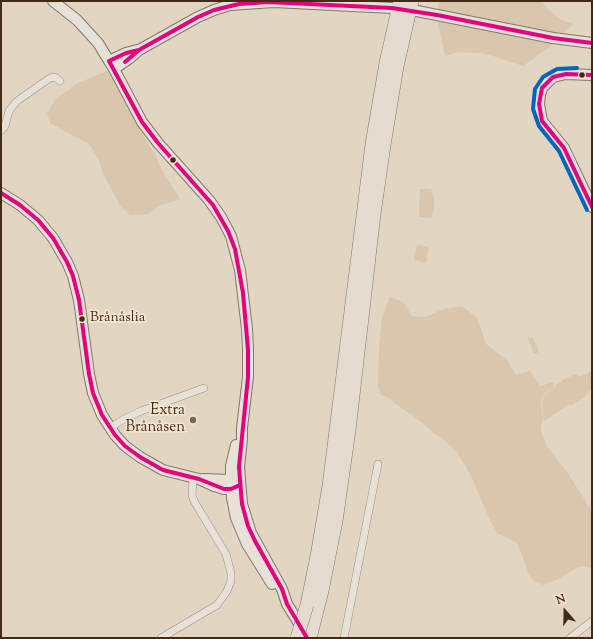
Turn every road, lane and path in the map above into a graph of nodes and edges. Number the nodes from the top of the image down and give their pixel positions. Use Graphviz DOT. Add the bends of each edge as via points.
graph roads {
  1 [pos="53,1"];
  2 [pos="396,4"];
  3 [pos="414,6"];
  4 [pos="592,43"];
  5 [pos="111,65"];
  6 [pos="592,75"];
  7 [pos="60,81"];
  8 [pos="1,131"];
  9 [pos="1,193"];
  10 [pos="592,207"];
  11 [pos="204,388"];
  12 [pos="110,428"];
  13 [pos="378,464"];
  14 [pos="196,479"];
  15 [pos="234,485"];
  16 [pos="592,620"];
  17 [pos="161,638"];
  18 [pos="297,638"];
  19 [pos="309,638"];
  20 [pos="344,638"];
  21 [pos="570,638"];
  1 -- 5 [label="street" via="84,27"];
  2 -- 5 [label="street" via="281,2 230,5 198,17 139,50 123,64"];
  2 -- 18 [label="highway, bridge" via="372,144 329,486 307,605"];
  3 -- 4 [label="street" via="553,38"];
  3 -- 19 [label="highway" via="397,66 384,145 342,482 329,558"];
  5 -- 15 [label="street" via="147,128 209,200 231,236 239,266 247,329 248,377 242,428 234,453"];
  6 -- 10 [label="street" via="566,74 553,77 542,88 539,104 542,121 564,148"];
  7 -- 8 [label="street" via="55,76 50,78 17,102 9,111"];
  9 -- 12 [label="street" via="38,220 57,243 67,262 79,300 93,393"];
  11 -- 12 [label="street" via="136,413"];
  12 -- 14 [label="street" via="125,446 148,462 163,470"];
  13 -- 20 [label="street"];
  14 -- 15 [label="street"];
  14 -- 17 [label="street" via="192,495 194,501 226,554 232,573 231,581 218,605"];
  15 -- 19 [label="street" via="251,533 282,589 287,604"];
  16 -- 21 [label="street"];
}
